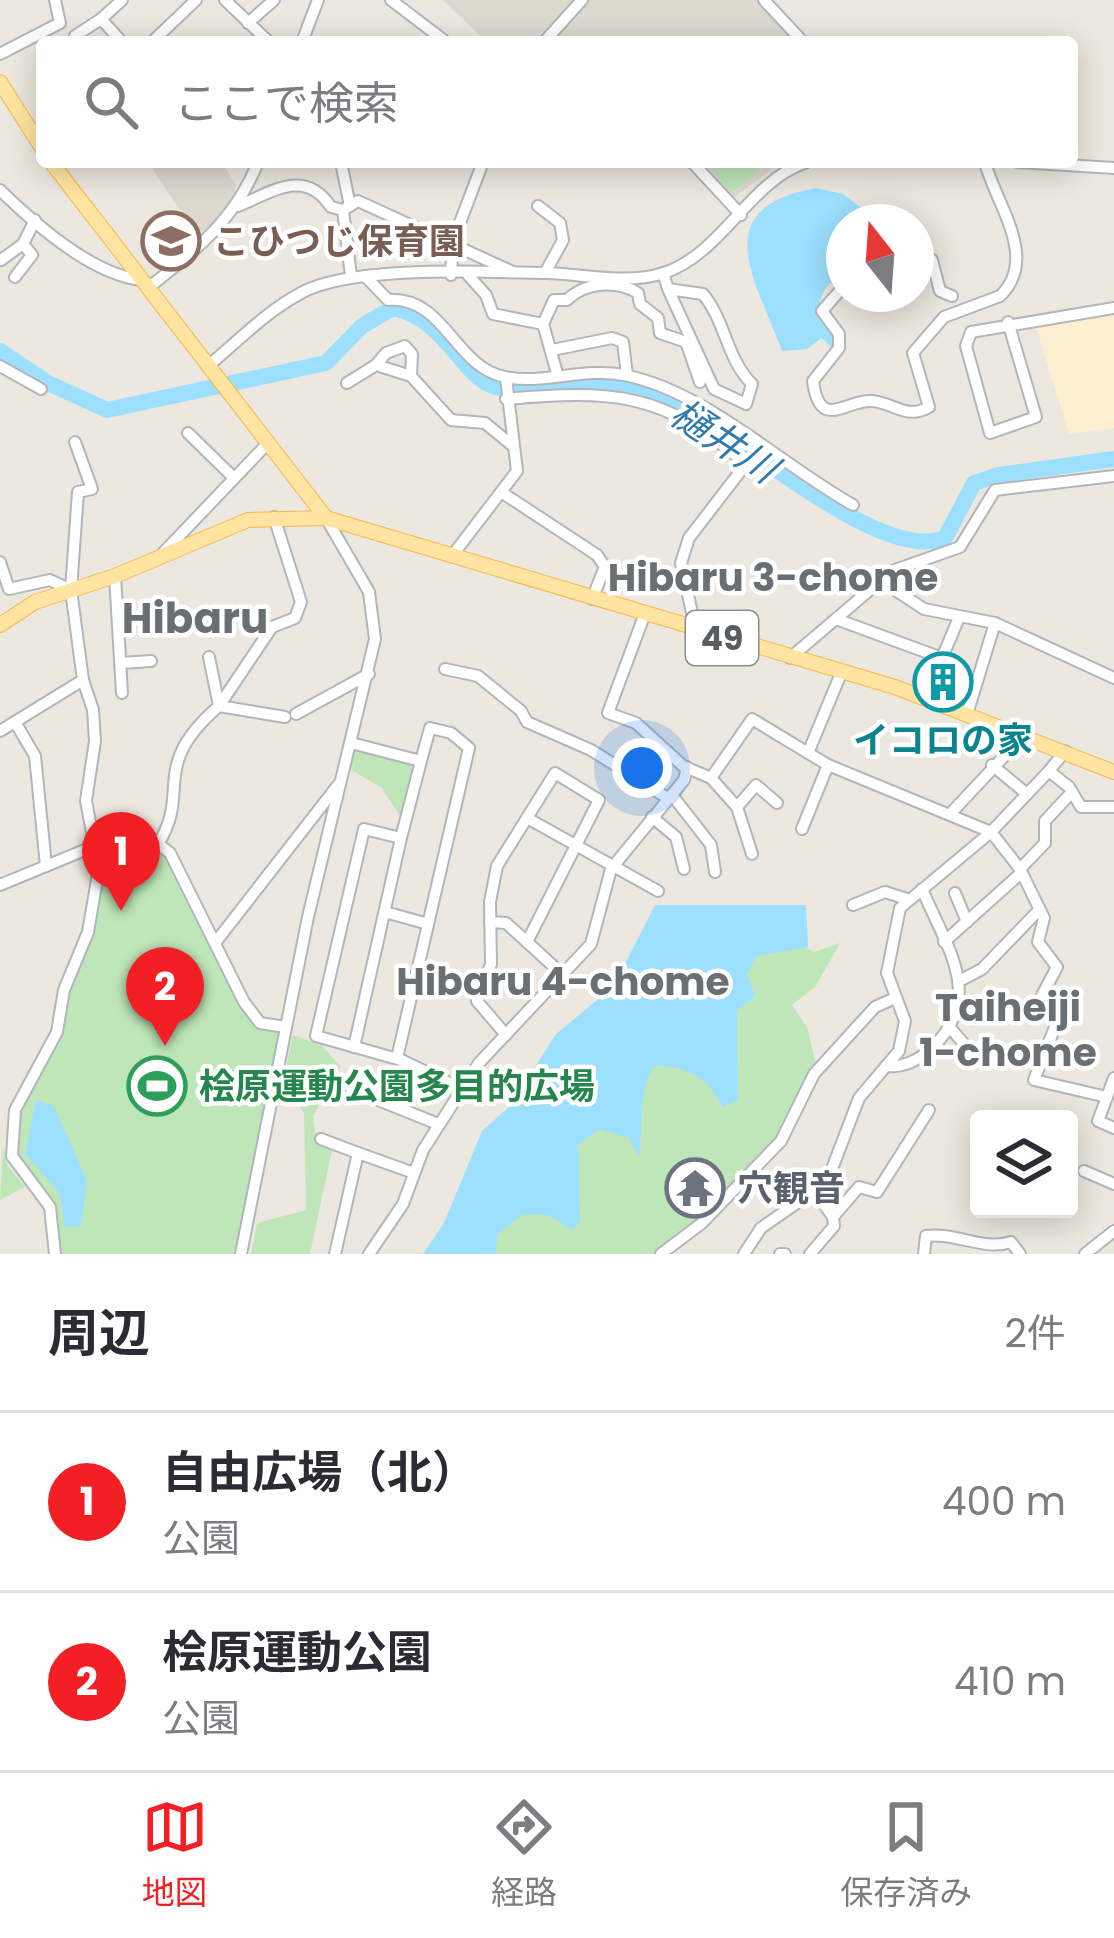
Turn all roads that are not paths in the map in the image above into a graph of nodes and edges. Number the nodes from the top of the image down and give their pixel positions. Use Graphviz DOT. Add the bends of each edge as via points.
graph roads {
  1 [pos="55,0"];
  2 [pos="96,0"];
  3 [pos="122,0"];
  4 [pos="196,0"];
  5 [pos="225,0"];
  6 [pos="274,0"];
  7 [pos="318,0"];
  8 [pos="391,0"];
  9 [pos="582,0"];
  10 [pos="764,0"];
  11 [pos="104,16"];
  12 [pos="248,23"];
  13 [pos="75,36"];
  14 [pos="118,36"];
  15 [pos="158,36"];
  16 [pos="262,36"];
  17 [pos="304,36"];
  18 [pos="438,36"];
  19 [pos="544,36"];
  20 [pos="797,36"];
  21 [pos="0,54"];
  22 [pos="0,82"];
  23 [pos="36,139"];
  24 [pos="1078,166"];
  25 [pos="56,168"];
  26 [pos="255,168"];
  27 [pos="342,168"];
  28 [pos="481,168"];
  29 [pos="698,168"];
  30 [pos="800,168"];
  31 [pos="987,168"];
  32 [pos="1114,168"];
  33 [pos="0,190"];
  34 [pos="238,206"];
  35 [pos="538,206"];
  36 [pos="347,208"];
  37 [pos="741,215"];
  38 [pos="35,220"];
  39 [pos="453,241"];
  40 [pos="23,244"];
  41 [pos="1,260"];
  42 [pos="934,268"];
  43 [pos="544,273"];
  44 [pos="663,273"];
  45 [pos="468,274"];
  46 [pos="516,274"];
  47 [pos="451,275"];
  48 [pos="351,276"];
  49 [pos="365,276"];
  50 [pos="14,278"];
  51 [pos="145,284"];
  52 [pos="668,289"];
  53 [pos="952,296"];
  54 [pos="826,306"];
  55 [pos="1114,308"];
  56 [pos="1008,322"];
  57 [pos="543,324"];
  58 [pos="552,350"];
  59 [pos="376,365"];
  60 [pos="0,366"];
  61 [pos="208,366"];
  62 [pos="557,373"];
  63 [pos="627,375"];
  64 [pos="411,376"];
  65 [pos="705,382"];
  66 [pos="347,383"];
  67 [pos="41,389"];
  68 [pos="506,389"];
  69 [pos="691,398"];
  70 [pos="188,434"];
  71 [pos="75,442"];
  72 [pos="268,443"];
  73 [pos="513,446"];
  74 [pos="1114,476"];
  75 [pos="234,478"];
  76 [pos="501,492"];
  77 [pos="853,505"];
  78 [pos="274,517"];
  79 [pos="326,518"];
  80 [pos="454,552"];
  81 [pos="161,555"];
  82 [pos="0,562"];
  83 [pos="115,576"];
  84 [pos="880,580"];
  85 [pos="4,589"];
  86 [pos="71,590"];
  87 [pos="592,598"];
  88 [pos="644,616"];
  89 [pos="836,619"];
  90 [pos="958,620"];
  91 [pos="995,622"];
  92 [pos="0,625"];
  93 [pos="696,631"];
  94 [pos="209,657"];
  95 [pos="790,658"];
  96 [pos="152,661"];
  97 [pos="121,663"];
  98 [pos="445,669"];
  99 [pos="842,671"];
  100 [pos="369,674"];
  101 [pos="1114,678"];
  102 [pos="83,680"];
  103 [pos="122,693"];
  104 [pos="218,706"];
  105 [pos="968,712"];
  106 [pos="15,722"];
  107 [pos="0,731"];
  108 [pos="1025,734"];
  109 [pos="351,742"];
  110 [pos="1065,751"];
  111 [pos="808,752"];
  112 [pos="421,761"];
  113 [pos="828,765"];
  114 [pos="992,765"];
  115 [pos="687,767"];
  116 [pos="1049,771"];
  117 [pos="1114,772"];
  118 [pos="711,778"];
  119 [pos="340,782"];
  120 [pos="1072,792"];
  121 [pos="1027,794"];
  122 [pos="670,797"];
  123 [pos="777,803"];
  124 [pos="737,807"];
  125 [pos="1114,807"];
  126 [pos="952,812"];
  127 [pos="652,817"];
  128 [pos="527,818"];
  129 [pos="802,829"];
  130 [pos="991,832"];
  131 [pos="401,838"];
  132 [pos="158,844"];
  133 [pos="97,845"];
  134 [pos="574,845"];
  135 [pos="752,854"];
  136 [pos="46,866"];
  137 [pos="611,868"];
  138 [pos="684,869"];
  139 [pos="1020,871"];
  140 [pos="715,872"];
  141 [pos="0,884"];
  142 [pos="658,890"];
  143 [pos="922,890"];
  144 [pos="955,893"];
  145 [pos="907,899"];
  146 [pos="853,905"];
  147 [pos="1040,910"];
  148 [pos="385,912"];
  149 [pos="490,922"];
  150 [pos="967,922"];
  151 [pos="428,924"];
  152 [pos="527,941"];
  153 [pos="944,942"];
  154 [pos="215,943"];
  155 [pos="563,975"];
  156 [pos="963,979"];
  157 [pos="895,998"];
  158 [pos="286,1028"];
  159 [pos="952,1030"];
  160 [pos="506,1036"];
  161 [pos="354,1047"];
  162 [pos="401,1060"];
  163 [pos="979,1061"];
  164 [pos="886,1066"];
  165 [pos="1114,1078"];
  166 [pos="351,1088"];
  167 [pos="461,1089"];
  168 [pos="1107,1097"];
  169 [pos="929,1110"];
  170 [pos="438,1124"];
  171 [pos="1114,1128"];
  172 [pos="321,1139"];
  173 [pos="358,1153"];
  174 [pos="1084,1171"];
  175 [pos="414,1173"];
  176 [pos="1114,1184"];
  177 [pos="816,1192"];
  178 [pos="877,1192"];
  179 [pos="892,1199"];
  180 [pos="833,1217"];
  181 [pos="1114,1231"];
  182 [pos="675,1248"];
  183 [pos="55,1254"];
  184 [pos="241,1254"];
  185 [pos="334,1254"];
  186 [pos="369,1254"];
  187 [pos="661,1254"];
  188 [pos="744,1254"];
  189 [pos="810,1254"];
  190 [pos="923,1254"];
  191 [pos="1020,1254"];
  192 [pos="1085,1254"];
  1 -- 21 [label="street" via="61,23"];
  2 -- 11 [label="street"];
  3 -- 11 [label="street"];
  4 -- 15 [label="street"];
  5 -- 12 [label="street"];
  6 -- 12 [label="street"];
  7 -- 17 [label="street"];
  8 -- 18 [label="street"];
  9 -- 19 [label="street"];
  10 -- 20 [label="street"];
  11 -- 13 [label="street"];
  11 -- 14 [label="street"];
  12 -- 16 [label="street"];
  22 -- 23 [label="main road"];
  24 -- 32 [label="street"];
  25 -- 51 [label="main road"];
  26 -- 34 [label="street"];
  27 -- 36 [label="street"];
  28 -- 39 [label="street"];
  29 -- 37 [label="street"];
  30 -- 37 [label="street"];
  31 -- 54 [label="street" via="1018,260 1000,296 944,316 913,353 929,407 822,407 813,381 839,348"];
  33 -- 38 [label="street"];
  34 -- 36 [label="street" via="302,182 319,188 331,207"];
  34 -- 51 [label="street" via="221,229"];
  35 -- 43 [label="street" via="560,223 563,240"];
  36 -- 39 [label="street" via="358,201"];
  36 -- 48 [label="street"];
  37 -- 44 [label="street" via="701,254"];
  38 -- 40 [label="street"];
  38 -- 51 [label="street" via="84,260"];
  39 -- 46 [label="street"];
  39 -- 47 [label="street"];
  40 -- 41 [label="street"];
  40 -- 50 [label="street" via="32,255"];
  42 -- 53 [label="street" via="940,291"];
  43 -- 44 [label="street"];
  43 -- 46 [label="street"];
  44 -- 52 [label="street"];
  45 -- 46 [label="street"];
  45 -- 47 [label="street"];
  45 -- 57 [label="street" via="493,314"];
  47 -- 49 [label="street"];
  48 -- 49 [label="street"];
  48 -- 61 [label="street" via="305,290"];
  49 -- 68 [label="street" via="388,301 408,299 430,311"];
  51 -- 61 [label="main road"];
  52 -- 65 [label="street"];
  52 -- 65 [label="street" via="703,294 752,383 746,404"];
  55 -- 56 [label="street"];
  56 -- 56 [label="street" via="971,332 966,346 990,433 1036,417"];
  57 -- 58 [label="street"];
  57 -- 65 [label="street" via="554,300 579,288 623,284 658,317 660,333 686,342"];
  58 -- 62 [label="street"];
  58 -- 63 [label="street" via="612,338 623,342"];
  59 -- 64 [label="street"];
  59 -- 64 [label="street" via="405,346"];
  59 -- 66 [label="street"];
  60 -- 67 [label="street"];
  61 -- 72 [label="main road"];
  62 -- 63 [label="street"];
  62 -- 68 [label="street"];
  63 -- 69 [label="street"];
  64 -- 73 [label="street" via="451,420 485,423"];
  65 -- 69 [label="street"];
  68 -- 73 [label="street"];
  68 -- 93 [label="street" via="621,396 710,433 746,464 689,538 681,563"];
  69 -- 77 [label="street"];
  70 -- 75 [label="street"];
  71 -- 86 [label="street" via="92,489 78,492"];
  72 -- 75 [label="street"];
  72 -- 79 [label="main road"];
  73 -- 76 [label="street" via="517,472"];
  74 -- 84 [label="street" via="995,490 960,547"];
  75 -- 81 [label="street"];
  76 -- 80 [label="street"];
  76 -- 87 [label="street" via="597,555 605,568"];
  78 -- 79 [label="main road, 49"];
  78 -- 81 [label="main road, 49"];
  78 -- 104 [label="street" via="301,602 295,618 272,627"];
  79 -- 80 [label="main road, 49"];
  79 -- 100 [label="street" via="369,592"];
  80 -- 87 [label="main road, 49"];
  81 -- 83 [label="main road, 49"];
  82 -- 85 [label="street"];
  83 -- 86 [label="main road, 49"];
  83 -- 97 [label="street"];
  84 -- 89 [label="street"];
  84 -- 90 [label="street"];
  85 -- 86 [label="street" via="50,580"];
  86 -- 92 [label="main road, 49"];
  86 -- 102 [label="street"];
  87 -- 88 [label="main road, 49"];
  88 -- 93 [label="main road, 49"];
  88 -- 115 [label="street" via="608,713 636,723"];
  89 -- 90 [label="street" via="942,658"];
  89 -- 95 [label="street"];
  90 -- 91 [label="street"];
  91 -- 101 [label="street"];
  91 -- 105 [label="street"];
  93 -- 95 [label="main road, 49"];
  94 -- 104 [label="street"];
  95 -- 99 [label="main road, 49"];
  96 -- 97 [label="street"];
  97 -- 103 [label="street"];
  98 -- 122 [label="street" via="478,676 527,722"];
  99 -- 105 [label="main road, 49"];
  99 -- 111 [label="street"];
  100 -- 104 [label="street" via="290,716"];
  100 -- 109 [label="street"];
  102 -- 106 [label="street"];
  102 -- 133 [label="street" via="95,741 86,801"];
  104 -- 132 [label="street" via="176,752"];
  105 -- 108 [label="main road, 49"];
  106 -- 107 [label="street"];
  106 -- 136 [label="street" via="35,756"];
  108 -- 110 [label="main road, 49"];
  108 -- 114 [label="street"];
  109 -- 112 [label="street"];
  109 -- 119 [label="street"];
  110 -- 116 [label="street"];
  110 -- 117 [label="main road, 49"];
  111 -- 113 [label="street"];
  111 -- 118 [label="street" via="752,719"];
  112 -- 131 [label="street"];
  112 -- 151 [label="street" via="430,728 469,748"];
  113 -- 126 [label="street"];
  113 -- 129 [label="street"];
  114 -- 121 [label="street"];
  114 -- 126 [label="street"];
  115 -- 118 [label="street"];
  115 -- 122 [label="street"];
  116 -- 120 [label="street"];
  116 -- 121 [label="street"];
  118 -- 124 [label="street"];
  119 -- 154 [label="street"];
  119 -- 158 [label="street"];
  120 -- 125 [label="street" via="1081,807"];
  120 -- 139 [label="street" via="1045,821 1046,843"];
  121 -- 130 [label="street"];
  122 -- 127 [label="street"];
  122 -- 140 [label="street" via="710,845"];
  123 -- 124 [label="street" via="756,785"];
  124 -- 135 [label="street"];
  126 -- 130 [label="street"];
  127 -- 137 [label="street"];
  127 -- 138 [label="street" via="676,837"];
  128 -- 134 [label="street"];
  128 -- 134 [label="street" via="555,773 579,783 599,800"];
  128 -- 149 [label="street" via="497,866"];
  130 -- 139 [label="street"];
  130 -- 143 [label="street"];
  131 -- 148 [label="street"];
  131 -- 161 [label="street" via="364,829 316,1036"];
  132 -- 133 [label="street" via="151,838"];
  132 -- 154 [label="street"];
  133 -- 136 [label="street"];
  133 -- 183 [label="street" via="88,932 57,1032 14,1111 12,1156 50,1207"];
  134 -- 137 [label="street"];
  134 -- 152 [label="street"];
  136 -- 141 [label="street"];
  137 -- 142 [label="street"];
  137 -- 155 [label="street" via="592,944"];
  139 -- 147 [label="street"];
  139 -- 150 [label="street"];
  143 -- 145 [label="street"];
  143 -- 153 [label="street"];
  144 -- 150 [label="street"];
  145 -- 146 [label="street" via="885,892"];
  145 -- 157 [label="street" via="896,915 887,973"];
  147 -- 156 [label="street"];
  147 -- 168 [label="street" via="1038,943 1057,967 1039,1001 1060,1012 1034,1080"];
  148 -- 151 [label="street"];
  148 -- 161 [label="street"];
  149 -- 152 [label="street" via="506,923"];
  149 -- 160 [label="street" via="491,964 476,1000"];
  150 -- 153 [label="street"];
  151 -- 162 [label="street"];
  152 -- 155 [label="street"];
  153 -- 156 [label="street"];
  154 -- 158 [label="street" via="260,1023"];
  155 -- 160 [label="street"];
  156 -- 159 [label="street"];
  157 -- 164 [label="street" via="904,1036"];
  157 -- 182 [label="street" via="874,1007 814,1074 781,1141"];
  158 -- 184 [label="street"];
  159 -- 163 [label="street"];
  159 -- 164 [label="street" via="921,1058"];
  160 -- 167 [label="street"];
  161 -- 162 [label="street"];
  162 -- 167 [label="street"];
  164 -- 177 [label="street" via="859,1098"];
  165 -- 168 [label="street"];
  166 -- 170 [label="street"];
  167 -- 170 [label="street"];
  168 -- 171 [label="street" via="1098,1121"];
  169 -- 178 [label="street"];
  170 -- 175 [label="street"];
  172 -- 173 [label="street"];
  173 -- 175 [label="street"];
  173 -- 185 [label="street"];
  174 -- 176 [label="street"];
  175 -- 186 [label="street"];
  177 -- 180 [label="street"];
  177 -- 188 [label="street" via="760,1228"];
  178 -- 179 [label="street"];
  178 -- 180 [label="street" via="859,1187"];
  180 -- 189 [label="street"];
  181 -- 192 [label="street"];
  182 -- 187 [label="street"];
  190 -- 191 [label="street" via="926,1236 940,1234 999,1246 1011,1241"];
}
